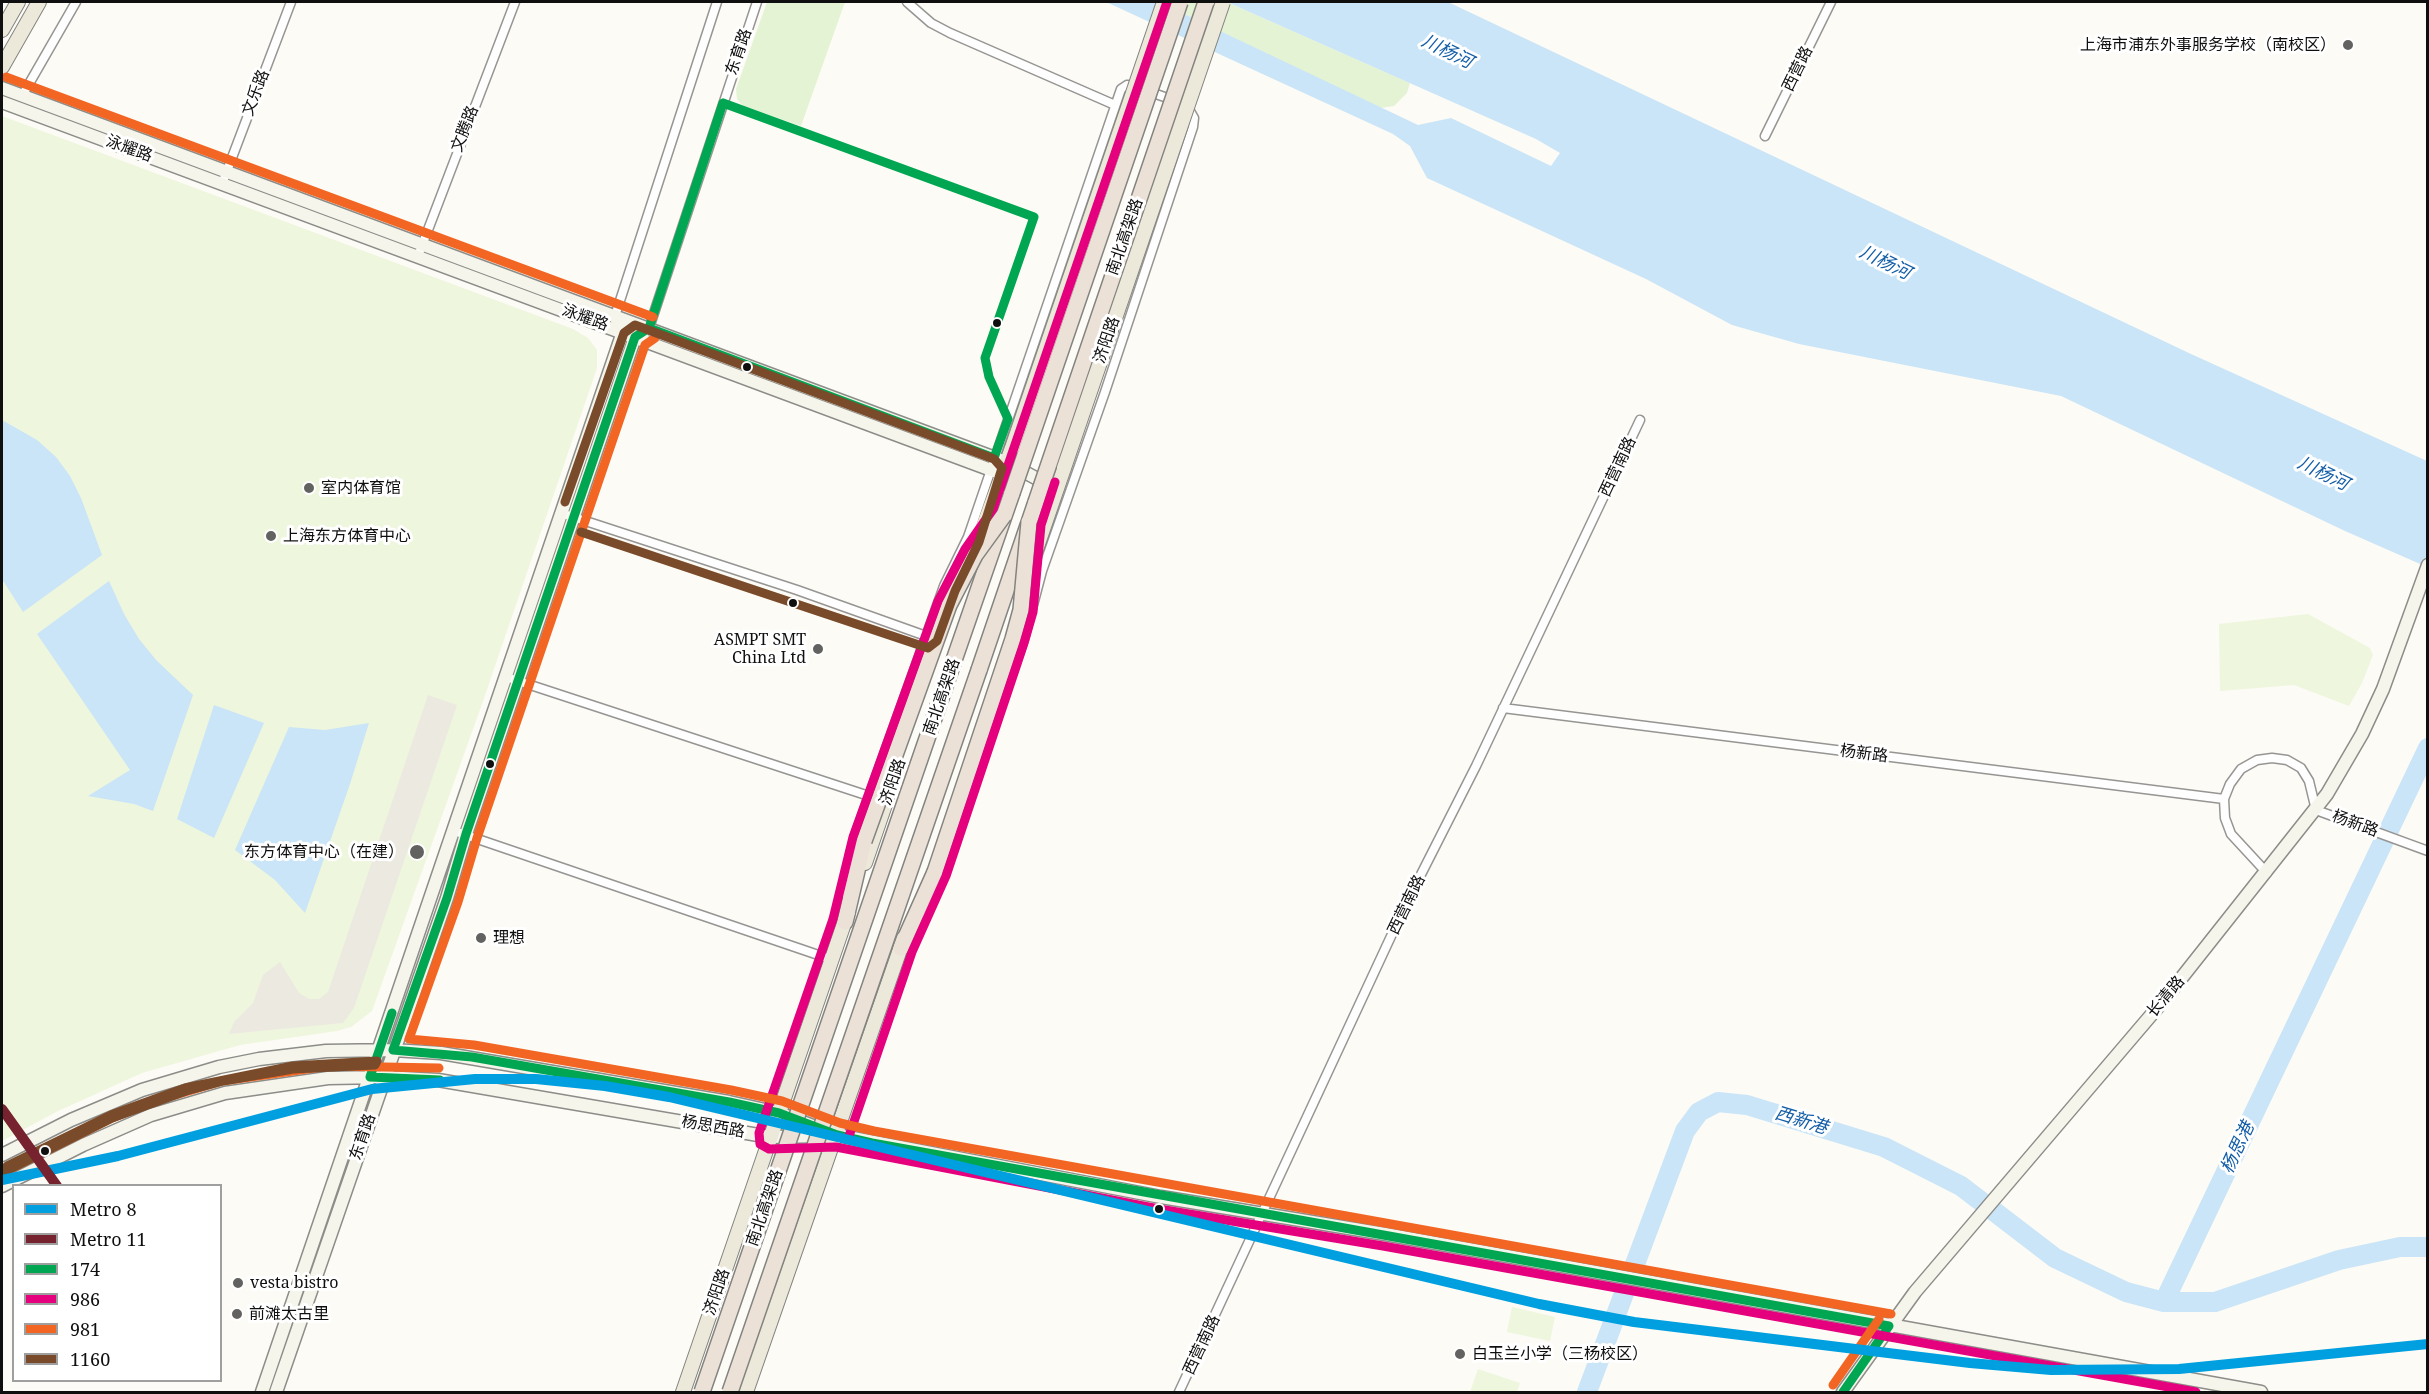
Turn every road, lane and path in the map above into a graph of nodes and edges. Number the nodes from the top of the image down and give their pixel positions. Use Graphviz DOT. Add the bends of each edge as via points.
graph roads {
  1 [pos="18,2"];
  2 [pos="39,2"];
  3 [pos="76,2"];
  4 [pos="291,2"];
  5 [pos="515,2"];
  6 [pos="717,2"];
  7 [pos="757,2"];
  8 [pos="907,2"];
  9 [pos="1164,2"];
  10 [pos="1180,2"];
  11 [pos="1206,2"];
  12 [pos="1223,2"];
  13 [pos="1831,2"];
  14 [pos="2,30"];
  15 [pos="2,67"];
  16 [pos="2,88"];
  17 [pos="22,96"];
  18 [pos="2,102"];
  19 [pos="1115,105"];
  20 [pos="1765,136"];
  21 [pos="225,178"];
  22 [pos="420,250"];
  23 [pos="615,316"];
  24 [pos="649,328"];
  25 [pos="629,334"];
  26 [pos="1640,420"];
  27 [pos="998,466"];
  28 [pos="1056,489"];
  29 [pos="567,515"];
  30 [pos="1004,515"];
  31 [pos="1029,522"];
  32 [pos="2427,565"];
  33 [pos="927,636"];
  34 [pos="512,679"];
  35 [pos="1503,708"];
  36 [pos="869,796"];
  37 [pos="2224,799"];
  38 [pos="2316,810"];
  39 [pos="460,833"];
  40 [pos="2427,851"];
  41 [pos="2267,873"];
  42 [pos="845,922"];
  43 [pos="901,948"];
  44 [pos="833,960"];
  45 [pos="380,1049"];
  46 [pos="393,1050"];
  47 [pos="370,1077"];
  48 [pos="384,1077"];
  49 [pos="779,1113"];
  50 [pos="837,1136"];
  51 [pos="770,1137"];
  52 [pos="2,1155"];
  53 [pos="2,1186"];
  54 [pos="1263,1214"];
  55 [pos="1889,1326"];
  56 [pos="262,1392"];
  57 [pos="276,1392"];
  58 [pos="682,1392"];
  59 [pos="702,1392"];
  60 [pos="730,1392"];
  61 [pos="746,1392"];
  62 [pos="1179,1392"];
  63 [pos="1843,1392"];
  64 [pos="2261,1392"];
  1 -- 14 [label="main road"];
  2 -- 15 [label="main road"];
  3 -- 17 [label="street"];
  4 -- 21 [label="street, 文乐路"];
  5 -- 22 [label="street, 文腾路"];
  6 -- 23 [label="street"];
  7 -- 24 [label="street, 东育路"];
  8 -- 19 [label="street" via="940,28"];
  9 -- 27 [label="main road, 济阳路, bridge" via="1012,448"];
  10 -- 30 [label="highway, 南北高架路, bridge"];
  11 -- 31 [label="highway, 南北高架路, bridge"];
  12 -- 28 [label="main road, 济阳路, bridge"];
  13 -- 20 [label="street, 西营路"];
  16 -- 17 [label="street, 泳耀路"];
  17 -- 21 [label="street, 泳耀路"];
  18 -- 21 [label="street, 泳耀路"];
  19 -- 27 [label="street"];
  19 -- 43 [label="street" via="1121,89 1133,86 1186,105 1191,110 1193,127 944,874"];
  21 -- 22 [label="street, 泳耀路"];
  22 -- 23 [label="street, 泳耀路"];
  22 -- 25 [label="street, 泳耀路"];
  23 -- 24 [label="street, 泳耀路"];
  23 -- 25 [label="street"];
  24 -- 25 [label="street"];
  24 -- 27 [label="street, 泳耀路"];
  25 -- 27 [label="street, 泳耀路"];
  25 -- 29 [label="street, 东育路"];
  26 -- 35 [label="street, 西营南路"];
  27 -- 28 [label="street, 泳耀路"];
  27 -- 33 [label="street" via="945,585"];
  27 -- 42 [label="main road, 济阳路"];
  28 -- 43 [label="main road, 济阳路"];
  29 -- 33 [label="street"];
  29 -- 34 [label="street, 东育路"];
  30 -- 42 [label="highway, bridge" via="975,555 949,605 864,841"];
  30 -- 59 [label="highway, 南北高架路, bridge"];
  31 -- 43 [label="highway, bridge" via="1021,610 1013,639 935,872"];
  31 -- 60 [label="highway, 南北高架路, bridge"];
  32 -- 38 [label="street, 长清路" via="2383,689"];
  33 -- 36 [label="street"];
  34 -- 36 [label="street"];
  34 -- 39 [label="street, 东育路"];
  35 -- 37 [label="street, 杨新路"];
  35 -- 54 [label="street, 西营南路" via="1406,904"];
  36 -- 42 [label="street" via="850,855"];
  37 -- 38 [label="street, 杨新路" via="2241,769 2257,760 2272,758 2301,768 2309,781"];
  37 -- 41 [label="street" via="2231,834"];
  38 -- 40 [label="street, 杨新路"];
  38 -- 41 [label="street, 长清路"];
  39 -- 44 [label="street"];
  39 -- 45 [label="street, 东育路"];
  39 -- 46 [label="street, 东育路" via="447,898"];
  41 -- 55 [label="street, 长清路"];
  42 -- 44 [label="main road, 济阳路"];
  43 -- 50 [label="main road, 济阳路"];
  44 -- 49 [label="main road, 济阳路"];
  45 -- 46 [label="street, 杨思西路"];
  45 -- 47 [label="street, 东育路"];
  45 -- 52 [label="street, 杨思西路" via="292,1054 181,1077 106,1104"];
  46 -- 48 [label="street, 东育路"];
  46 -- 49 [label="street, 杨思西路" via="472,1057"];
  47 -- 48 [label="street, 杨思西路"];
  47 -- 53 [label="street, 杨思西路" via="274,1084 189,1103 117,1129"];
  47 -- 56 [label="street, 东育路"];
  48 -- 51 [label="street, 杨思西路" via="469,1084"];
  48 -- 57 [label="street, 东育路"];
  49 -- 50 [label="street, 杨思西路"];
  49 -- 51 [label="main road, 济阳路"];
  50 -- 51 [label="street, 杨思西路"];
  50 -- 54 [label="street"];
  50 -- 61 [label="main road, 济阳路"];
  51 -- 58 [label="main road, 济阳路"];
  54 -- 55 [label="street"];
  54 -- 62 [label="street, 西营南路"];
  55 -- 63 [label="street, 长清路"];
  55 -- 64 [label="street"];
}
